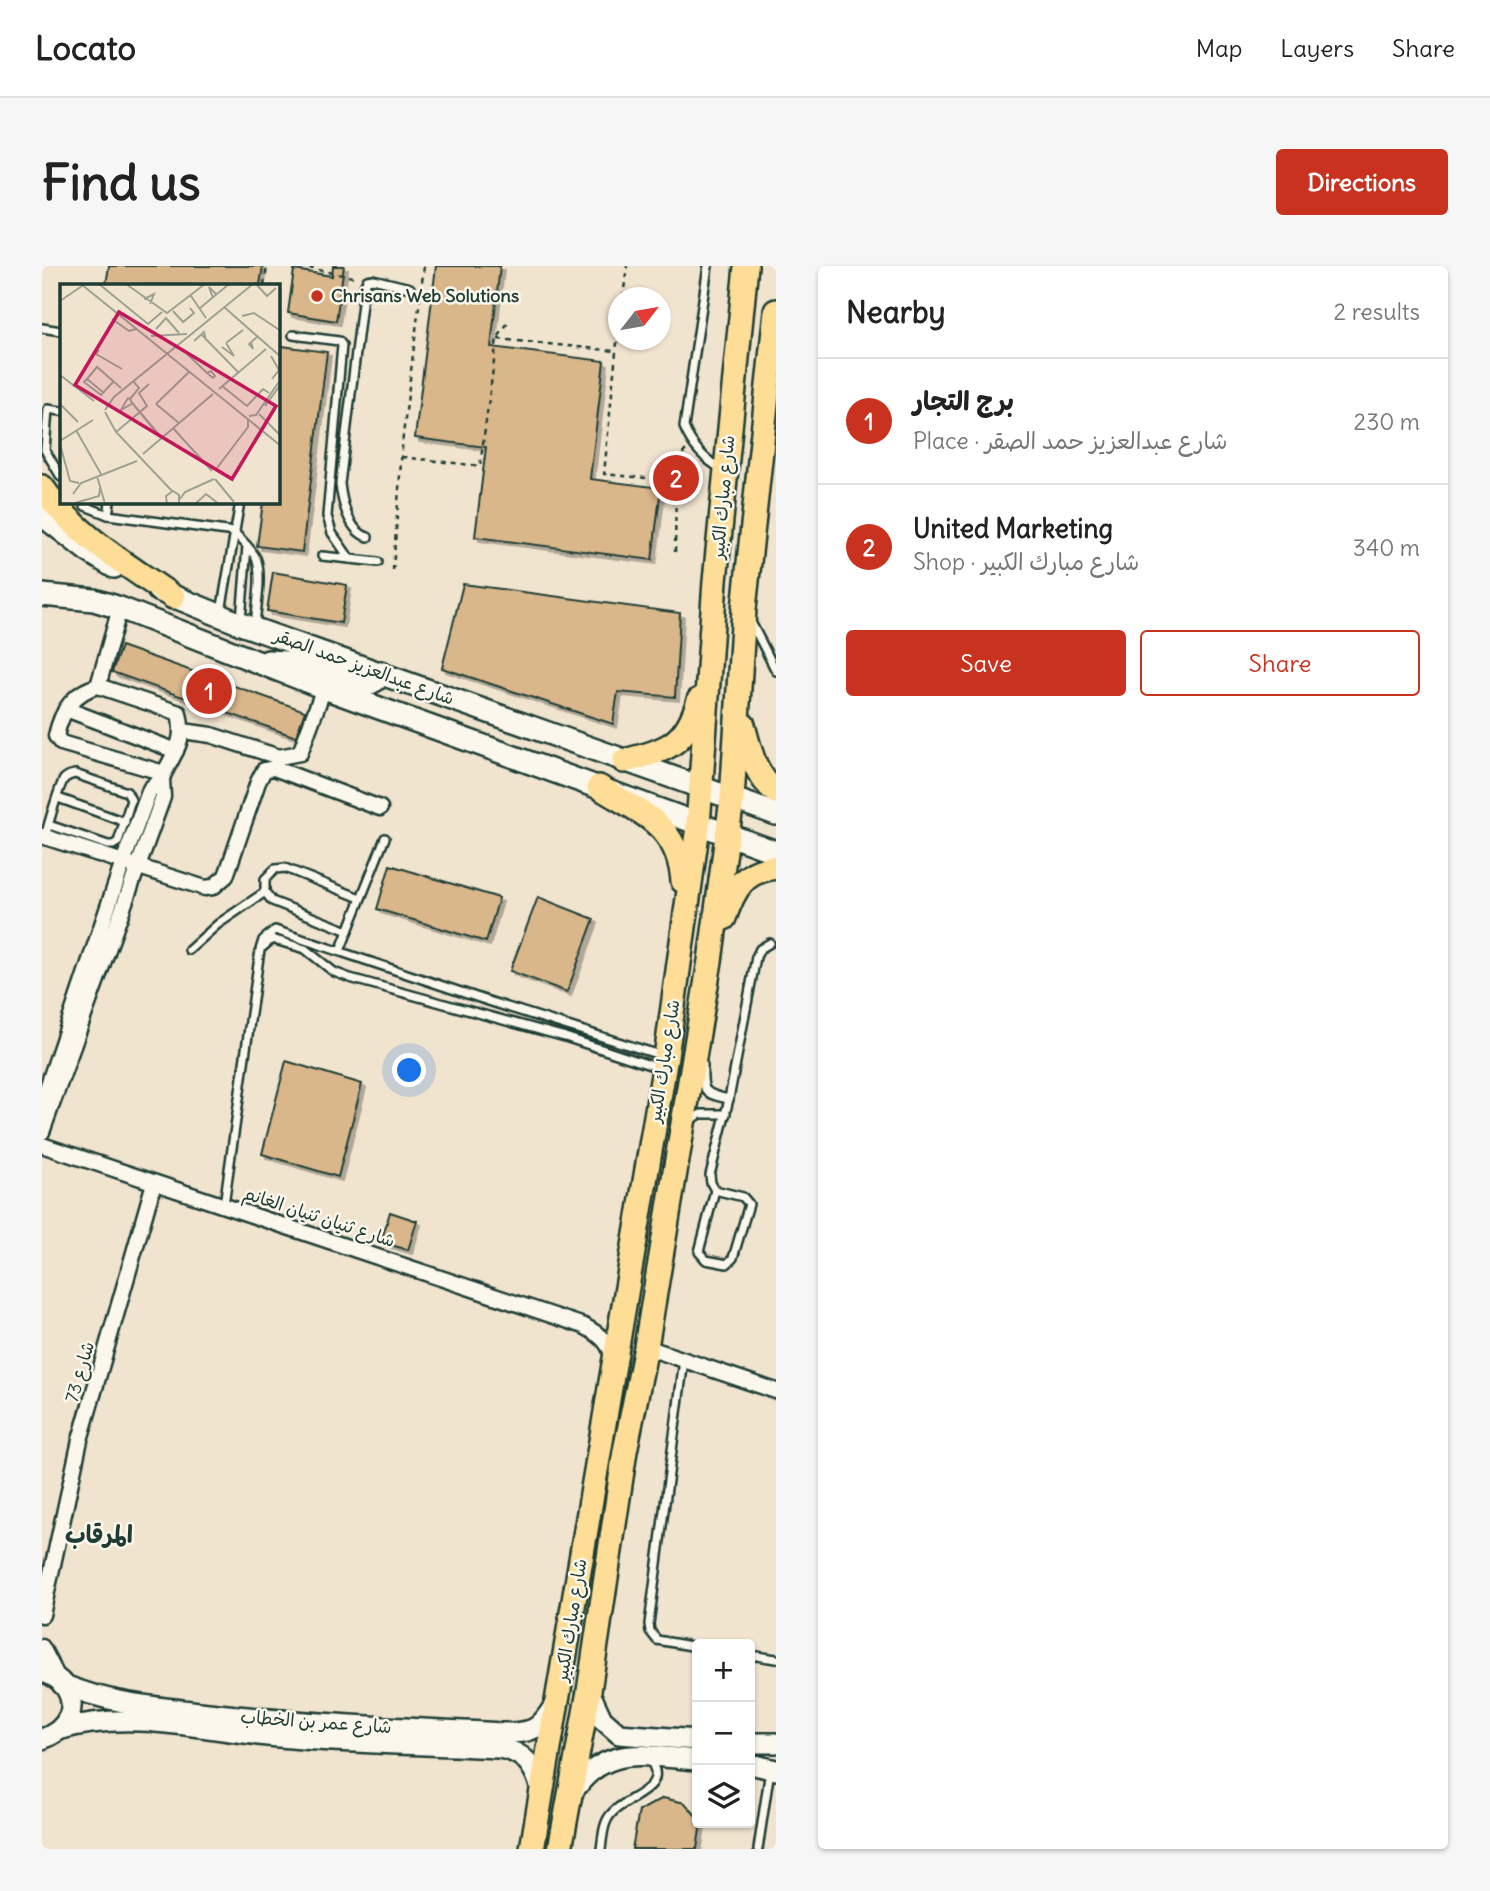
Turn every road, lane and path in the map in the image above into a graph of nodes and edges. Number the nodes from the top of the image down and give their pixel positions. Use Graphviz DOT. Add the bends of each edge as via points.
graph roads {
  1 [pos="267,266"];
  2 [pos="299,266"];
  3 [pos="424,266"];
  4 [pos="627,266"];
  5 [pos="708,266"];
  6 [pos="745,267"];
  7 [pos="367,280"];
  8 [pos="264,284"];
  9 [pos="624,287"];
  10 [pos="410,288"];
  11 [pos="776,312"];
  12 [pos="509,321"];
  13 [pos="42,328"];
  14 [pos="60,331"];
  15 [pos="293,335"];
  16 [pos="497,338"];
  17 [pos="616,351"];
  18 [pos="736,373"];
  19 [pos="60,411"];
  20 [pos="692,442"];
  21 [pos="402,457"];
  22 [pos="758,467"];
  23 [pos="725,471"];
  24 [pos="60,475"];
  25 [pos="676,481"];
  26 [pos="42,487"];
  27 [pos="86,504"];
  28 [pos="110,504"];
  29 [pos="240,504"];
  30 [pos="42,515"];
  31 [pos="108,515"];
  32 [pos="234,531"];
  33 [pos="368,537"];
  34 [pos="247,546"];
  35 [pos="675,552"];
  36 [pos="321,556"];
  37 [pos="350,559"];
  38 [pos="378,562"];
  39 [pos="393,570"];
  40 [pos="42,595"];
  41 [pos="173,597"];
  42 [pos="120,608"];
  43 [pos="744,609"];
  44 [pos="239,623"];
  45 [pos="256,662"];
  46 [pos="708,670"];
  47 [pos="776,671"];
  48 [pos="380,672"];
  49 [pos="99,686"];
  50 [pos="324,688"];
  51 [pos="737,704"];
  52 [pos="66,709"];
  53 [pos="183,731"];
  54 [pos="176,751"];
  55 [pos="624,761"];
  56 [pos="163,775"];
  57 [pos="599,787"];
  58 [pos="702,788"];
  59 [pos="776,792"];
  60 [pos="58,798"];
  61 [pos="732,799"];
  62 [pos="380,808"];
  63 [pos="776,814"];
  64 [pos="125,822"];
  65 [pos="698,826"];
  66 [pos="45,833"];
  67 [pos="727,836"];
  68 [pos="385,838"];
  69 [pos="776,852"];
  70 [pos="130,865"];
  71 [pos="776,867"];
  72 [pos="265,892"];
  73 [pos="360,898"];
  74 [pos="685,917"];
  75 [pos="348,931"];
  76 [pos="770,943"];
  77 [pos="189,950"];
  78 [pos="260,950"];
  79 [pos="340,951"];
  80 [pos="710,961"];
  81 [pos="697,1038"];
  82 [pos="665,1063"];
  83 [pos="729,1099"];
  84 [pos="42,1103"];
  85 [pos="726,1114"];
  86 [pos="42,1132"];
  87 [pos="681,1136"];
  88 [pos="42,1145"];
  89 [pos="154,1182"];
  90 [pos="715,1190"];
  91 [pos="224,1206"];
  92 [pos="622,1309"];
  93 [pos="584,1326"];
  94 [pos="646,1347"];
  95 [pos="684,1360"];
  96 [pos="613,1361"];
  97 [pos="776,1391"];
  98 [pos="606,1406"];
  99 [pos="634,1410"];
  100 [pos="600,1445"];
  101 [pos="625,1451"];
  102 [pos="42,1615"];
  103 [pos="692,1646"];
  104 [pos="42,1647"];
  105 [pos="755,1656"];
  106 [pos="776,1659"];
  107 [pos="54,1678"];
  108 [pos="589,1691"];
  109 [pos="557,1700"];
  110 [pos="255,1727"];
  111 [pos="62,1729"];
  112 [pos="42,1739"];
  113 [pos="692,1740"];
  114 [pos="755,1743"];
  115 [pos="776,1743"];
  116 [pos="646,1756"];
  117 [pos="692,1760"];
  118 [pos="755,1765"];
  119 [pos="773,1769"];
  120 [pos="541,1789"];
  121 [pos="568,1799"];
  122 [pos="532,1849"];
  123 [pos="560,1849"];
  124 [pos="601,1849"];
  125 [pos="758,1849"];
  1 -- 8 [label="path"];
  2 -- 7 [label="path"];
  3 -- 21 [label="path"];
  4 -- 9 [label="path"];
  5 -- 20 [label="lane" via="684,427"];
  6 -- 18 [label="main road, شارع مبارك الكبير"];
  7 -- 10 [label="lane"];
  7 -- 33 [label="lane" via="340,476 348,515 358,532"];
  11 -- 22 [label="main road, شارع مبارك الكبير"];
  12 -- 16 [label="path"];
  13 -- 14 [label="lane"];
  15 -- 37 [label="lane" via="342,345 327,516 332,533"];
  16 -- 17 [label="path"];
  16 -- 21 [label="path" via="480,466"];
  17 -- 25 [label="path" via="604,474"];
  18 -- 22 [label="main road" via="740,400 733,468 745,477"];
  18 -- 23 [label="main road, شارع مبارك الكبير"];
  19 -- 24 [label="lane" via="48,409 45,450"];
  20 -- 23 [label="lane" via="707,461"];
  20 -- 25 [label="path" via="678,459"];
  21 -- 39 [label="path"];
  22 -- 43 [label="main road, شارع مبارك الكبير"];
  23 -- 46 [label="main road, شارع مبارك الكبير"];
  25 -- 35 [label="path"];
  26 -- 41 [label="main road" via="89,536"];
  27 -- 31 [label="lane"];
  28 -- 31 [label="lane"];
  29 -- 32 [label="lane"];
  30 -- 41 [label="main road, شارع عبدالعزيز حمد الصقر" via="121,572"];
  31 -- 32 [label="lane"];
  32 -- 34 [label="lane"];
  32 -- 44 [label="lane"];
  34 -- 44 [label="lane"];
  34 -- 44 [label="lane" via="256,557 259,573"];
  36 -- 37 [label="lane"];
  37 -- 38 [label="lane"];
  40 -- 42 [label="main road, شارع عبدالعزيز حمد الصقر" via="94,600"];
  41 -- 44 [label="main road, شارع عبدالعزيز حمد الصقر"];
  42 -- 45 [label="main road, شارع عبدالعزيز حمد الصقر"];
  42 -- 49 [label="street"];
  43 -- 47 [label="lane"];
  43 -- 51 [label="main road, شارع مبارك الكبير"];
  44 -- 48 [label="main road, شارع عبدالعزيز حمد الصقر"];
  45 -- 48 [label="main road" via="304,663 368,684"];
  45 -- 50 [label="main road, شارع عبدالعزيز حمد الصقر"];
  46 -- 55 [label="main road" via="691,722 679,740 658,752"];
  46 -- 58 [label="main road, شارع مبارك الكبير"];
  48 -- 55 [label="main road, شارع عبدالعزيز حمد الصقر"];
  49 -- 52 [label="street" via="85,689"];
  49 -- 53 [label="street" via="178,713"];
  50 -- 53 [label="street" via="300,753 279,757"];
  50 -- 57 [label="main road, شارع عبدالعزيز حمد الصقر"];
  51 -- 59 [label="main road" via="753,763"];
  51 -- 61 [label="main road, شارع مبارك الكبير"];
  52 -- 54 [label="street"];
  52 -- 56 [label="street" via="58,742"];
  53 -- 54 [label="street"];
  54 -- 56 [label="street"];
  55 -- 58 [label="main road, شارع عبدالعزيز حمد الصقر"];
  56 -- 70 [label="street" via="163,797"];
  57 -- 65 [label="main road, شارع عبدالعزيز حمد الصقر"];
  57 -- 74 [label="main road" via="652,820 670,837 681,865"];
  58 -- 61 [label="main road, شارع عبدالعزيز حمد الصقر"];
  58 -- 65 [label="main road, شارع مبارك الكبير"];
  60 -- 64 [label="lane"];
  60 -- 64 [label="lane" via="64,780 72,775 127,792 131,800"];
  60 -- 66 [label="lane"];
  61 -- 63 [label="main road, شارع عبدالعزيز حمد الصقر"];
  61 -- 67 [label="main road, شارع مبارك الكبير"];
  62 -- 70 [label="street" via="274,768 264,770 230,869 213,887 197,887"];
  64 -- 66 [label="lane" via="118,842 110,846"];
  65 -- 67 [label="main road, شارع عبدالعزيز حمد الصقر"];
  65 -- 74 [label="main road, شارع مبارك الكبير"];
  66 -- 70 [label="street"];
  67 -- 69 [label="main road, شارع عبدالعزيز حمد الصقر"];
  67 -- 80 [label="main road, شارع مبارك الكبير"];
  68 -- 73 [label="lane"];
  70 -- 84 [label="street"];
  70 -- 86 [label="street"];
  71 -- 80 [label="main road" via="752,873 737,888"];
  72 -- 73 [label="lane" via="267,876 282,868"];
  72 -- 75 [label="lane" via="272,901"];
  72 -- 77 [label="lane"];
  73 -- 75 [label="lane"];
  74 -- 82 [label="main road, شارع مبارك الكبير"];
  75 -- 79 [label="lane"];
  76 -- 83 [label="lane" via="756,957"];
  78 -- 79 [label="lane" via="263,940 275,930"];
  78 -- 82 [label="lane" via="272,939 284,942 350,978"];
  78 -- 91 [label="lane"];
  79 -- 82 [label="lane"];
  80 -- 81 [label="main road, شارع مبارك الكبير"];
  81 -- 83 [label="lane" via="704,1047 704,1089"];
  81 -- 87 [label="main road, شارع مبارك الكبير"];
  82 -- 92 [label="main road, شارع مبارك الكبير"];
  83 -- 85 [label="lane"];
  85 -- 87 [label="lane" via="693,1117"];
  85 -- 90 [label="lane" via="710,1175"];
  87 -- 94 [label="main road, شارع مبارك الكبير"];
  88 -- 89 [label="street, شارع ثنيان ثنيان الغانم"];
  89 -- 91 [label="street, شارع ثنيان ثنيان الغانم"];
  89 -- 102 [label="street, شارع 73" via="80,1440"];
  90 -- 90 [label="lane" via="743,1197 749,1204 727,1265 706,1260 699,1252"];
  91 -- 93 [label="street, شارع ثنيان ثنيان الغانم"];
  92 -- 93 [label="street" via="609,1322"];
  92 -- 96 [label="main road, شارع مبارك الكبير"];
  93 -- 96 [label="street" via="606,1341"];
  94 -- 95 [label="street"];
  94 -- 99 [label="main road, شارع مبارك الكبير"];
  95 -- 97 [label="street"];
  95 -- 103 [label="lane" via="649,1624 657,1640"];
  96 -- 98 [label="main road, شارع مبارك الكبير"];
  98 -- 99 [label="main road" via="609,1415 618,1420 628,1418"];
  98 -- 100 [label="main road, شارع مبارك الكبير"];
  99 -- 101 [label="main road, شارع مبارك الكبير"];
  100 -- 101 [label="main road" via="615,1437"];
  100 -- 109 [label="main road, شارع مبارك الكبير"];
  101 -- 108 [label="main road, شارع مبارك الكبير"];
  104 -- 107 [label="street"];
  105 -- 106 [label="lane"];
  107 -- 110 [label="street, شارع عمر بن الخطاب" via="95,1696"];
  107 -- 111 [label="street" via="69,1696 71,1709"];
  108 -- 113 [label="street" via="602,1719 619,1734"];
  108 -- 121 [label="main road, شارع مبارك الكبير"];
  109 -- 110 [label="street, شارع عمر بن الخطاب" via="541,1725 524,1733"];
  109 -- 120 [label="main road, شارع مبارك الكبير"];
  110 -- 111 [label="street, شارع عمر بن الخطاب" via="123,1720"];
  110 -- 120 [label="street, شارع عمر بن الخطاب" via="509,1750 532,1766"];
  111 -- 112 [label="street, شارع عمر بن الخطاب"];
  114 -- 115 [label="street"];
  116 -- 117 [label="street"];
  116 -- 121 [label="street" via="620,1756 595,1767"];
  116 -- 124 [label="lane" via="655,1769 654,1782 611,1813"];
  118 -- 119 [label="street"];
  119 -- 125 [label="lane"];
  120 -- 122 [label="main road, شارع مبارك الكبير"];
  121 -- 123 [label="main road, شارع مبارك الكبير"];
}
